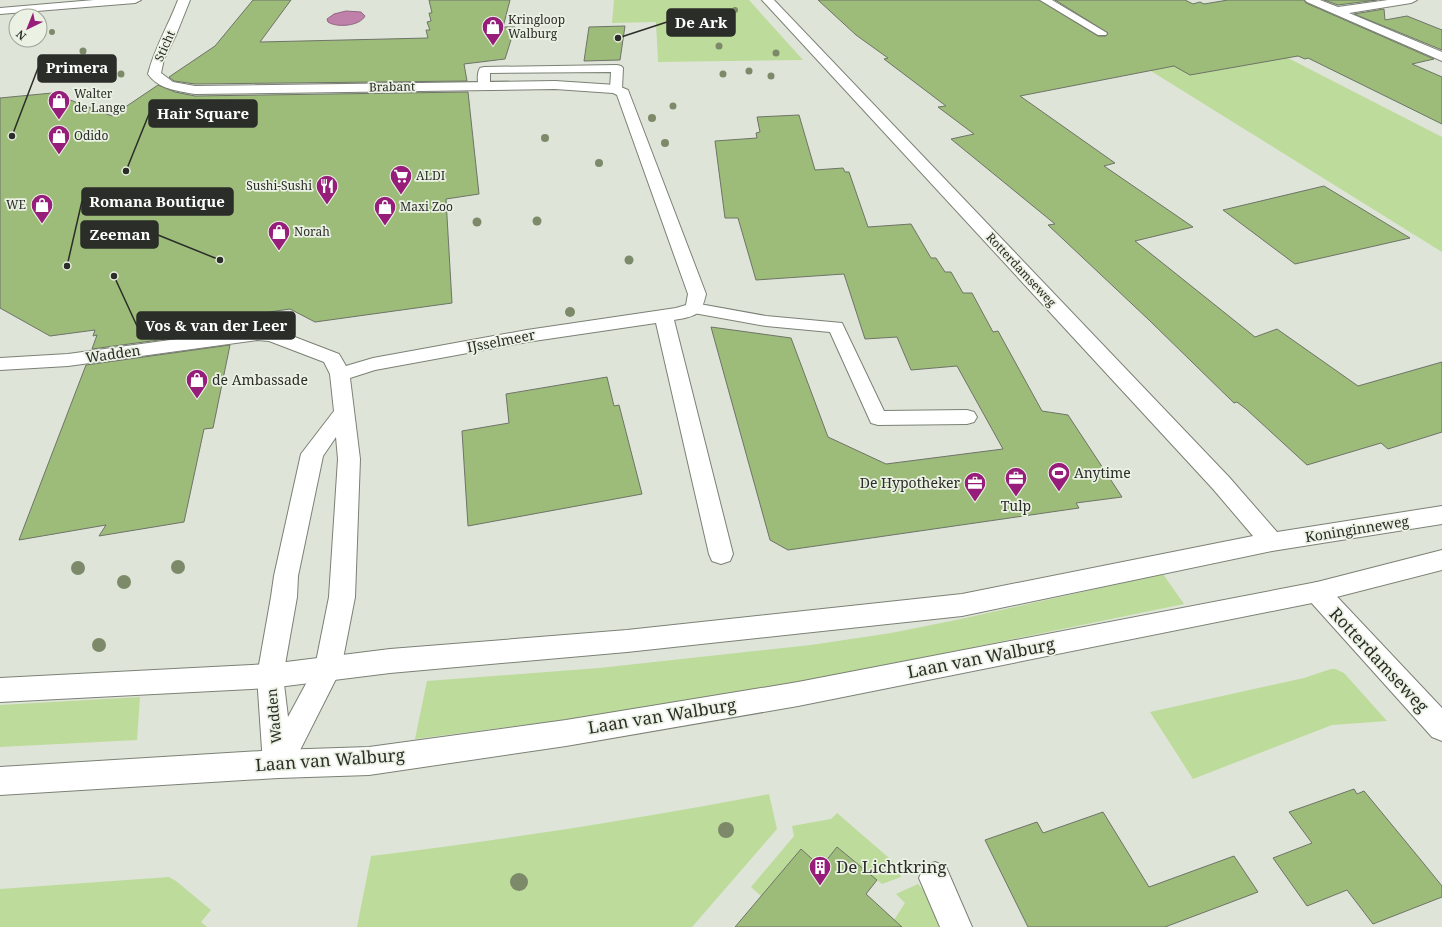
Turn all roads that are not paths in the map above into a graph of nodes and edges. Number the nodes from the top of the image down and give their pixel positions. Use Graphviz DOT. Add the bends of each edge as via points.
graph roads {
  1 [pos="135,0"];
  2 [pos="184,0"];
  3 [pos="768,0"];
  4 [pos="1045,0"];
  5 [pos="1311,0"];
  6 [pos="1411,0"];
  7 [pos="0,11"];
  8 [pos="1337,11"];
  9 [pos="1102,33"];
  10 [pos="1442,57"];
  11 [pos="169,85"];
  12 [pos="484,86"];
  13 [pos="616,89"];
  14 [pos="694,308"];
  15 [pos="664,316"];
  16 [pos="0,364"];
  17 [pos="340,374"];
  18 [pos="343,413"];
  19 [pos="967,417"];
  20 [pos="1442,515"];
  21 [pos="1272,542"];
  22 [pos="721,554"];
  23 [pos="1442,560"];
  24 [pos="1317,592"];
  25 [pos="328,669"];
  26 [pos="270,676"];
  27 [pos="0,690"];
  28 [pos="1442,728"];
  29 [pos="278,764"];
  30 [pos="0,781"];
  31 [pos="935,878"];
  32 [pos="956,927"];
  1 -- 7 [label="street"];
  2 -- 11 [label="street, Sticht" via="154,74"];
  3 -- 21 [label="street, Rotterdamseweg" via="1221,483"];
  4 -- 9 [label="lane"];
  5 -- 8 [label="street"];
  6 -- 8 [label="street"];
  8 -- 10 [label="street"];
  11 -- 12 [label="street, Brabant" via="195,90"];
  12 -- 13 [label="street, Brabant" via="555,85"];
  12 -- 13 [label="lane" via="484,70 617,68"];
  13 -- 14 [label="street" via="623,93 697,294"];
  14 -- 15 [label="street, IJsselmeer" via="680,314"];
  14 -- 19 [label="lane" via="766,320 836,327 878,418"];
  15 -- 17 [label="street, IJsselmeer" via="527,336 373,364"];
  15 -- 22 [label="street"];
  16 -- 17 [label="street, Wadden" via="68,360 256,334 272,335 332,358"];
  17 -- 18 [label="street, Wadden"];
  18 -- 25 [label="street, Wadden" via="349,459 344,572 342,597"];
  18 -- 26 [label="street, Wadden" via="312,454 286,576"];
  20 -- 21 [label="street, Koninginneweg"];
  21 -- 25 [label="street" via="962,605 627,641 390,660"];
  23 -- 24 [label="street"];
  24 -- 28 [label="street, Rotterdamseweg"];
  24 -- 29 [label="street, Laan van Walburg" via="798,694 581,730 369,761"];
  25 -- 26 [label="street"];
  25 -- 29 [label="street, Wadden"];
  26 -- 27 [label="street"];
  26 -- 29 [label="street, Wadden"];
  29 -- 30 [label="street, Laan van Walburg"];
  31 -- 32 [label="street"];
}
